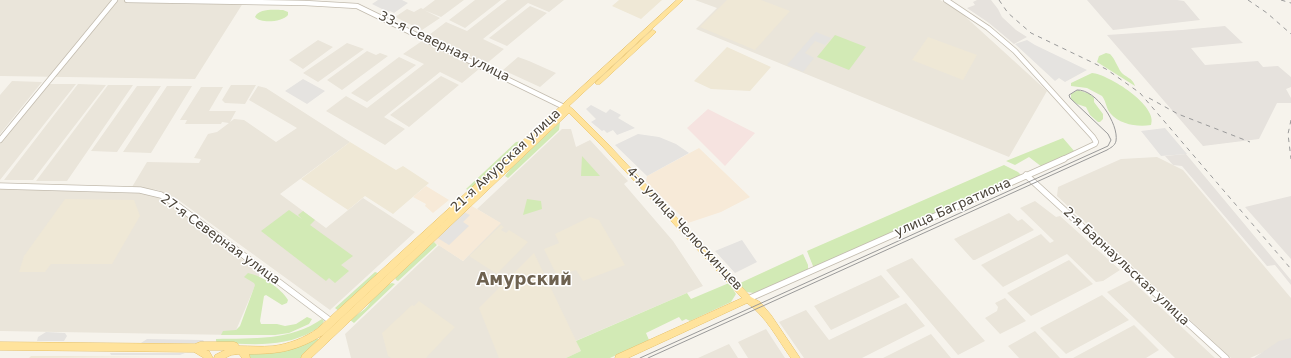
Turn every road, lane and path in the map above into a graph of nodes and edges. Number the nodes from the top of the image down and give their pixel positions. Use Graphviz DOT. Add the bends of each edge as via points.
graph roads {
  1 [pos="115,0"];
  2 [pos="127,0"];
  3 [pos="680,0"];
  4 [pos="687,0"];
  5 [pos="946,0"];
  6 [pos="664,18"];
  7 [pos="567,108"];
  8 [pos="0,140"];
  9 [pos="1026,175"];
  10 [pos="0,186"];
  11 [pos="748,299"];
  12 [pos="335,325"];
  13 [pos="0,346"];
  14 [pos="195,348"];
  15 [pos="238,350"];
  16 [pos="209,358"];
  17 [pos="218,358"];
  18 [pos="246,358"];
  19 [pos="305,358"];
  20 [pos="619,358"];
  21 [pos="796,358"];
  22 [pos="1226,358"];
  1 -- 8 [label="street"];
  2 -- 7 [label="street, 33-я Северная улица" via="357,6"];
  3 -- 6 [label="main road, 21-я Амурская улица"];
  4 -- 6 [label="main road, 21-я Амурская улица"];
  5 -- 9 [label="street, улица Багратиона" via="988,28 1015,51 1095,140 1095,144 1089,148"];
  6 -- 7 [label="main road, 21-я Амурская улица"];
  7 -- 11 [label="main road, 4-я улица Челюскинцев" via="605,144"];
  7 -- 12 [label="main road, 21-я Амурская улица"];
  7 -- 12 [label="main road, 21-я Амурская улица" via="346,319"];
  9 -- 11 [label="street, улица Багратиона" via="814,272"];
  9 -- 22 [label="street, 2-я Барнаульская улица"];
  10 -- 12 [label="street, 27-я Северная улица" via="128,189 161,195"];
  11 -- 20 [label="main road, улица Багратиона"];
  11 -- 21 [label="main road, 4-я улица Челюскинцев" via="768,318"];
  12 -- 15 [label="main road" via="290,346 266,350"];
  12 -- 19 [label="main road"];
  13 -- 14 [label="main road"];
  14 -- 15 [label="main road" via="234,346"];
  14 -- 16 [label="main road"];
  15 -- 17 [label="main road"];
  15 -- 18 [label="main road" via="244,353"];
}
